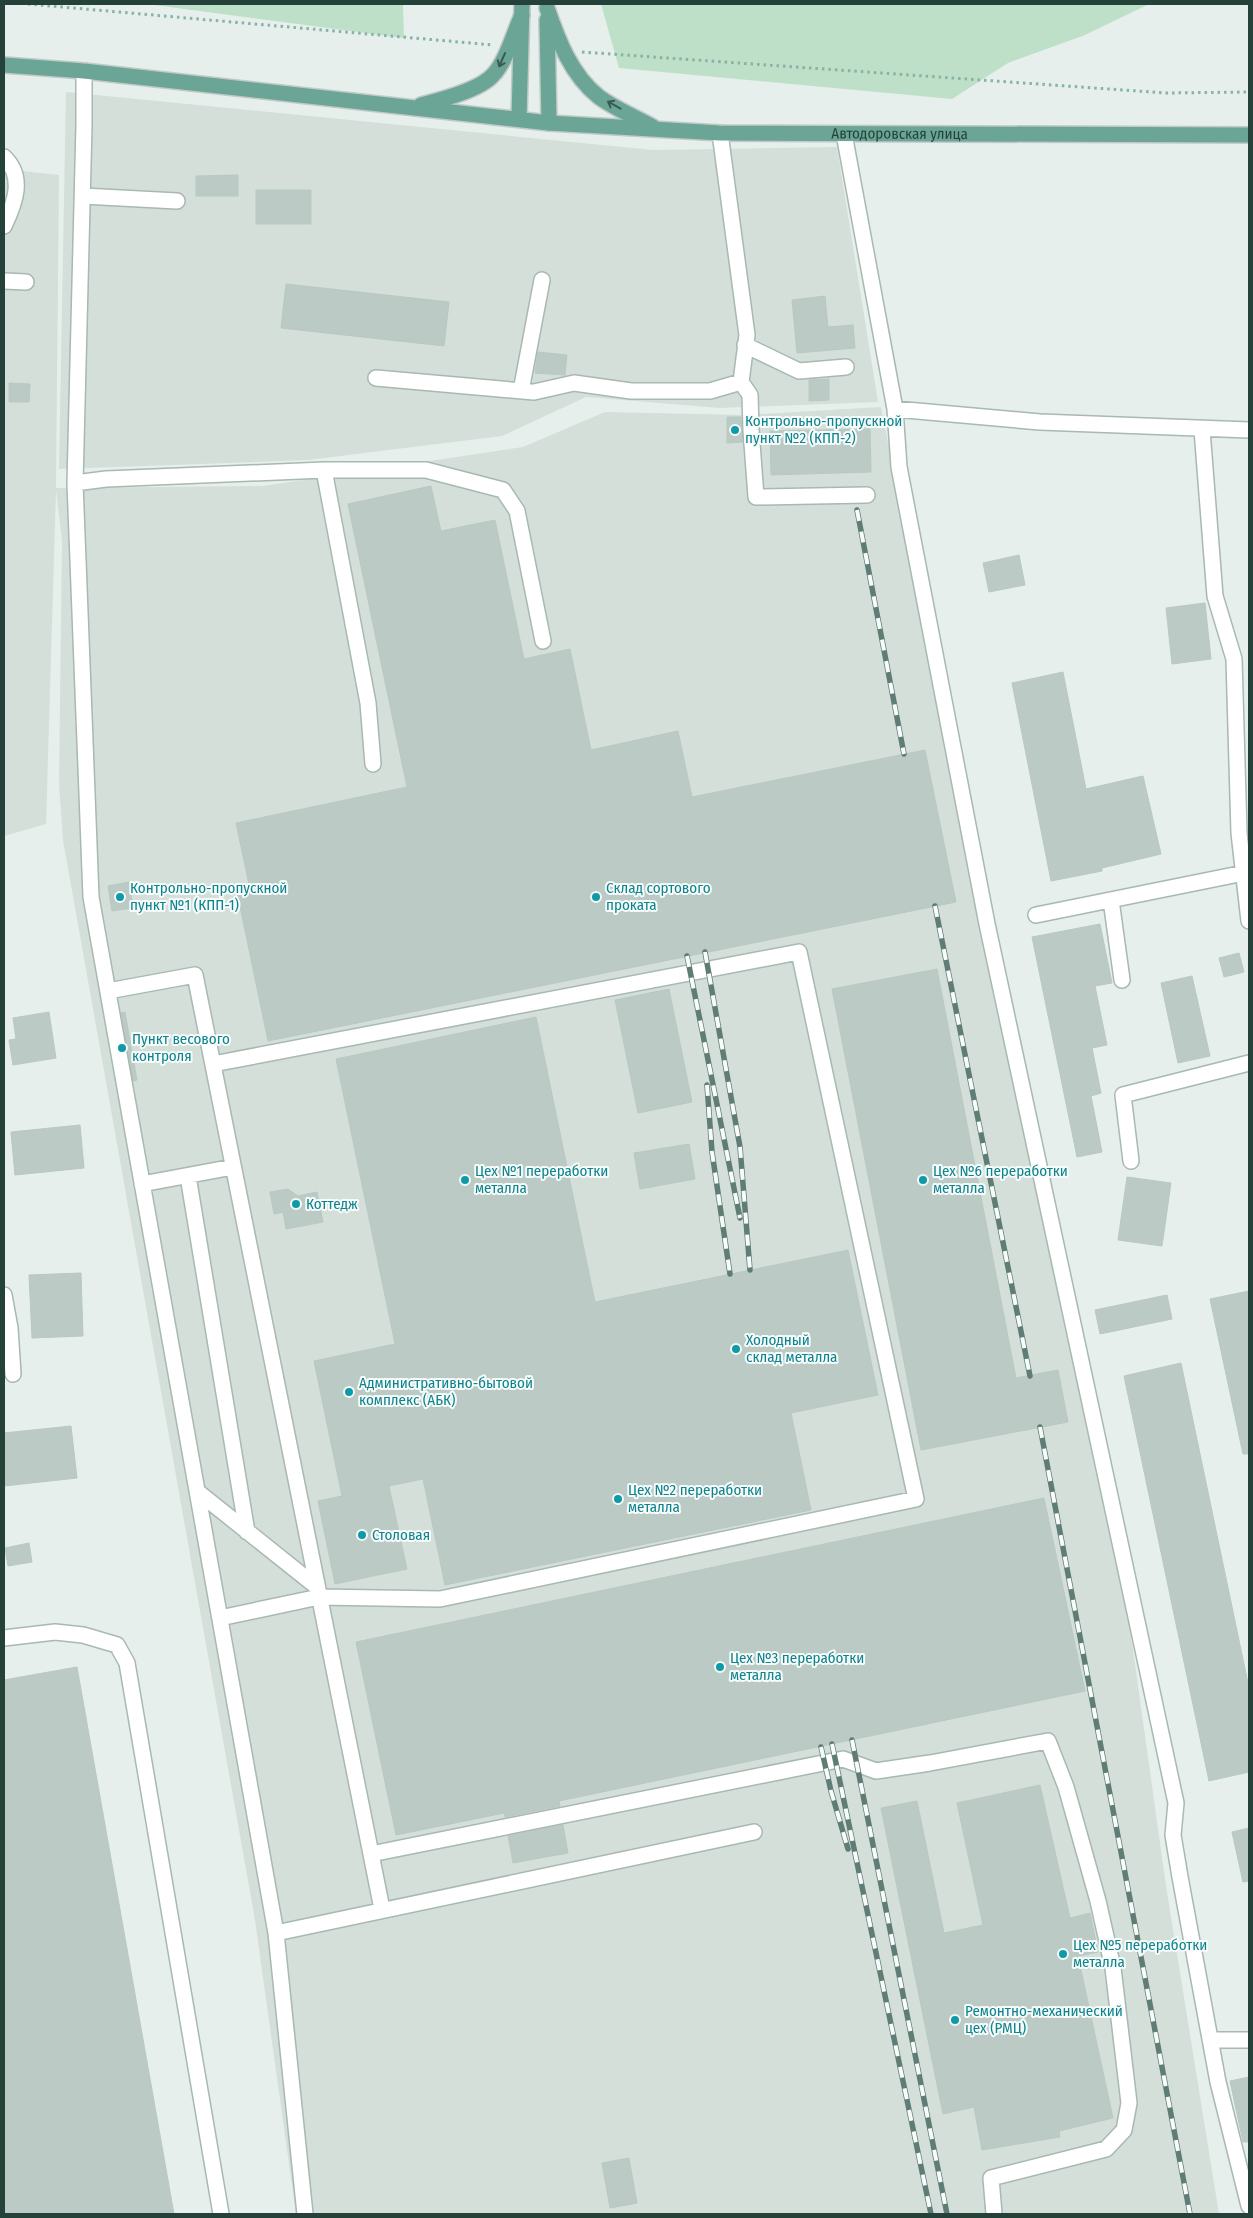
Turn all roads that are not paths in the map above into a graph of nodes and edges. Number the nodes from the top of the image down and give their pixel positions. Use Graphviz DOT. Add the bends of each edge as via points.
graph roads {
  1 [pos="547,6"];
  2 [pos="522,9"];
  3 [pos="4,65"];
  4 [pos="84,71"];
  5 [pos="410,108"];
  6 [pos="519,119"];
  7 [pos="549,123"];
  8 [pos="657,129"];
  9 [pos="720,133"];
  10 [pos="844,134"];
  11 [pos="1249,135"];
  12 [pos="4,157"];
  13 [pos="82,196"];
  14 [pos="177,201"];
  15 [pos="4,226"];
  16 [pos="542,280"];
  17 [pos="4,281"];
  18 [pos="26,282"];
  19 [pos="746,345"];
  20 [pos="846,367"];
  21 [pos="376,378"];
  22 [pos="740,382"];
  23 [pos="520,390"];
  24 [pos="895,409"];
  25 [pos="1202,430"];
  26 [pos="1249,430"];
  27 [pos="324,470"];
  28 [pos="75,483"];
  29 [pos="867,496"];
  30 [pos="543,641"];
  31 [pos="374,764"];
  32 [pos="1244,873"];
  33 [pos="1111,900"];
  34 [pos="1036,915"];
  35 [pos="1249,921"];
  36 [pos="1122,980"];
  37 [pos="108,992"];
  38 [pos="1249,1063"];
  39 [pos="213,1064"];
  40 [pos="1131,1161"];
  41 [pos="233,1167"];
  42 [pos="188,1176"];
  43 [pos="142,1184"];
  44 [pos="4,1295"];
  45 [pos="13,1374"];
  46 [pos="198,1492"];
  47 [pos="247,1532"];
  48 [pos="318,1592"];
  49 [pos="220,1618"];
  50 [pos="4,1638"];
  51 [pos="754,1832"];
  52 [pos="371,1854"];
  53 [pos="382,1909"];
  54 [pos="276,1933"];
  55 [pos="1210,2040"];
  56 [pos="1249,2040"];
  57 [pos="1249,2206"];
  58 [pos="221,2214"];
  59 [pos="305,2214"];
  60 [pos="994,2214"];
  1 -- 7 [label="main road"];
  8 -- 1 [label="main road, one-way" via="600,97 580,78 562,48"];
  2 -- 5 [label="main road, one-way" via="493,77 451,98"];
  2 -- 6 [label="main road"];
  3 -- 4 [label="main road, Автодоровская улица"];
  4 -- 5 [label="main road, Автодоровская улица"];
  4 -- 13 [label="lane"];
  5 -- 6 [label="main road, Автодоровская улица"];
  6 -- 7 [label="main road, Автодоровская улица"];
  7 -- 8 [label="main road, Автодоровская улица"];
  8 -- 9 [label="main road, Автодоровская улица"];
  9 -- 10 [label="main road, Автодоровская улица"];
  9 -- 19 [label="lane"];
  10 -- 11 [label="main road, Автодоровская улица"];
  10 -- 24 [label="lane"];
  12 -- 15 [label="lane" via="18,182 13,207"];
  13 -- 14 [label="lane"];
  13 -- 28 [label="lane"];
  16 -- 23 [label="lane"];
  17 -- 18 [label="lane"];
  19 -- 20 [label="lane" via="799,371"];
  19 -- 22 [label="lane"];
  21 -- 23 [label="lane"];
  22 -- 23 [label="lane" via="710,391 631,391 574,383 534,392"];
  22 -- 29 [label="lane" via="750,395 756,497"];
  24 -- 25 [label="lane" via="1040,422"];
  24 -- 55 [label="lane" via="899,467 987,924 1176,1802 1173,1836"];
  25 -- 26 [label="lane"];
  25 -- 32 [label="lane" via="1214,596 1234,658"];
  27 -- 28 [label="lane"];
  27 -- 30 [label="lane" via="426,470 503,490 517,511"];
  27 -- 31 [label="lane" via="368,703"];
  28 -- 37 [label="lane" via="91,897"];
  32 -- 33 [label="lane"];
  32 -- 35 [label="lane"];
  33 -- 34 [label="lane"];
  33 -- 36 [label="lane"];
  37 -- 39 [label="lane" via="195,975"];
  37 -- 43 [label="lane"];
  38 -- 40 [label="lane" via="1123,1095"];
  39 -- 41 [label="lane"];
  39 -- 48 [label="lane" via="799,952 916,1499 440,1599"];
  41 -- 42 [label="lane"];
  41 -- 48 [label="lane"];
  42 -- 43 [label="lane"];
  42 -- 47 [label="lane"];
  43 -- 46 [label="lane"];
  44 -- 45 [label="lane"];
  46 -- 47 [label="lane"];
  46 -- 49 [label="lane"];
  47 -- 48 [label="lane"];
  48 -- 49 [label="lane"];
  48 -- 52 [label="lane"];
  49 -- 54 [label="lane"];
  50 -- 58 [label="lane" via="55,1632 83,1635 117,1645 127,1663"];
  51 -- 53 [label="lane"];
  52 -- 53 [label="lane"];
  52 -- 60 [label="lane" via="844,1759 876,1771 1048,1741 1066,1787 1098,1900 1111,1959 1130,2102 1124,2130 1106,2149 991,2178"];
  53 -- 54 [label="lane"];
  54 -- 59 [label="lane"];
  55 -- 56 [label="lane"];
  55 -- 57 [label="lane"];
}
